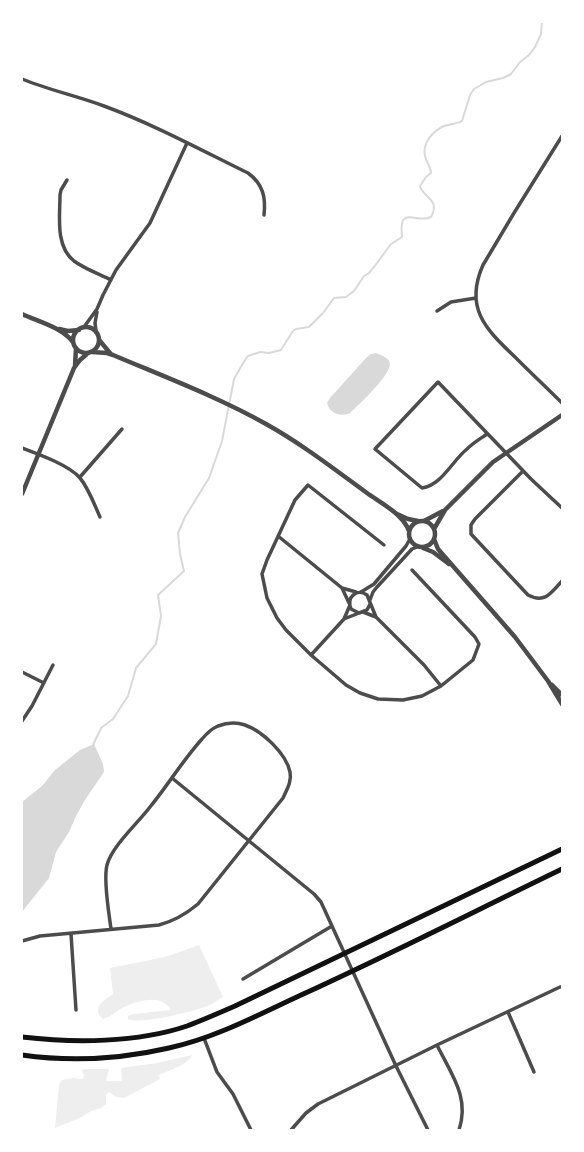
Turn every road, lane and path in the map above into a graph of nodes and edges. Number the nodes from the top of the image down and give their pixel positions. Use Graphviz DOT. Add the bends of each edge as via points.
graph roads {
  1 [pos="22,79"];
  2 [pos="562,136"];
  3 [pos="187,143"];
  4 [pos="67,180"];
  5 [pos="264,215"];
  6 [pos="111,280"];
  7 [pos="476,298"];
  8 [pos="97,309"];
  9 [pos="437,311"];
  10 [pos="22,314"];
  11 [pos="84,327"];
  12 [pos="56,328"];
  13 [pos="79,330"];
  14 [pos="96,331"];
  15 [pos="100,341"];
  16 [pos="73,342"];
  17 [pos="76,348"];
  18 [pos="90,353"];
  19 [pos="113,355"];
  20 [pos="74,368"];
  21 [pos="562,403"];
  22 [pos="562,415"];
  23 [pos="122,430"];
  24 [pos="487,434"];
  25 [pos="22,448"];
  26 [pos="506,453"];
  27 [pos="38,454"];
  28 [pos="523,471"];
  29 [pos="80,477"];
  30 [pos="22,494"];
  31 [pos="562,508"];
  32 [pos="445,510"];
  33 [pos="392,511"];
  34 [pos="100,517"];
  35 [pos="418,521"];
  36 [pos="424,521"];
  37 [pos="434,529"];
  38 [pos="409,532"];
  39 [pos="278,536"];
  40 [pos="434,539"];
  41 [pos="410,540"];
  42 [pos="384,545"];
  43 [pos="417,547"];
  44 [pos="423,548"];
  45 [pos="412,570"];
  46 [pos="456,570"];
  47 [pos="562,581"];
  48 [pos="342,588"];
  49 [pos="359,592"];
  50 [pos="370,602"];
  51 [pos="350,604"];
  52 [pos="361,612"];
  53 [pos="376,617"];
  54 [pos="344,619"];
  55 [pos="311,655"];
  56 [pos="53,665"];
  57 [pos="22,672"];
  58 [pos="548,681"];
  59 [pos="44,683"];
  60 [pos="441,686"];
  61 [pos="562,695"];
  62 [pos="562,704"];
  63 [pos="22,720"];
  64 [pos="172,778"];
  65 [pos="248,841"];
  66 [pos="562,849"];
  67 [pos="562,869"];
  68 [pos="332,926"];
  69 [pos="111,929"];
  70 [pos="71,934"];
  71 [pos="22,941"];
  72 [pos="345,953"];
  73 [pos="353,971"];
  74 [pos="243,979"];
  75 [pos="562,988"];
  76 [pos="76,1010"];
  77 [pos="508,1012"];
  78 [pos="22,1037"];
  79 [pos="204,1038"];
  80 [pos="437,1045"];
  81 [pos="22,1055"];
  82 [pos="396,1066"];
  83 [pos="534,1072"];
  84 [pos="251,1130"];
  85 [pos="291,1130"];
  86 [pos="428,1130"];
  87 [pos="459,1130"];
  1 -- 3 [label="street" via="126,114"];
  2 -- 7 [label="street" via="483,265 477,283"];
  3 -- 5 [label="street" via="253,176 264,193"];
  3 -- 6 [label="street" via="150,223"];
  4 -- 6 [label="street" via="60,195 60,234 65,250 75,261"];
  6 -- 8 [label="street"];
  7 -- 9 [label="street" via="451,302"];
  7 -- 21 [label="street" via="487,329"];
  8 -- 11 [label="street"];
  8 -- 14 [label="street"];
  10 -- 12 [label="street"];
  11 -- 13 [label="street"];
  11 -- 14 [label="street"];
  12 -- 13 [label="street"];
  12 -- 16 [label="street"];
  13 -- 16 [label="street"];
  14 -- 15 [label="street"];
  15 -- 18 [label="street" via="97,348"];
  15 -- 19 [label="street"];
  16 -- 17 [label="street"];
  17 -- 18 [label="street" via="80,352"];
  17 -- 20 [label="street"];
  18 -- 19 [label="street"];
  18 -- 20 [label="street"];
  19 -- 33 [label="street" via="253,417 313,454"];
  20 -- 27 [label="street"];
  22 -- 26 [label="street"];
  23 -- 29 [label="street"];
  24 -- 24 [label="street" via="466,449 435,483 422,488 375,449 438,382"];
  24 -- 26 [label="street"];
  25 -- 27 [label="street"];
  26 -- 28 [label="street"];
  26 -- 32 [label="street" via="493,462"];
  27 -- 29 [label="street"];
  27 -- 30 [label="street"];
  28 -- 31 [label="street"];
  28 -- 47 [label="street" via="475,519 471,525 472,534 533,598 542,599"];
  29 -- 34 [label="street"];
  32 -- 36 [label="street"];
  32 -- 37 [label="street"];
  33 -- 35 [label="street"];
  33 -- 38 [label="street" via="404,522"];
  35 -- 36 [label="street"];
  35 -- 38 [label="street"];
  36 -- 37 [label="street"];
  37 -- 40 [label="street"];
  38 -- 41 [label="street"];
  39 -- 42 [label="street" via="295,500 308,485"];
  39 -- 48 [label="street"];
  39 -- 55 [label="street" via="262,574 267,598 286,630"];
  40 -- 44 [label="street" via="429,546"];
  40 -- 46 [label="street" via="437,548"];
  41 -- 43 [label="street"];
  41 -- 49 [label="street" via="374,584"];
  43 -- 44 [label="street"];
  43 -- 50 [label="street" via="377,587"];
  44 -- 46 [label="street" via="433,552"];
  45 -- 60 [label="street" via="479,644 473,660"];
  46 -- 58 [label="street" via="501,619"];
  48 -- 49 [label="street"];
  48 -- 51 [label="street"];
  49 -- 50 [label="street" via="367,595"];
  49 -- 51 [label="street" via="352,596"];
  50 -- 52 [label="street" via="367,610"];
  50 -- 53 [label="street"];
  51 -- 52 [label="street" via="354,611"];
  51 -- 54 [label="street"];
  52 -- 53 [label="street"];
  52 -- 54 [label="street"];
  53 -- 60 [label="street" via="424,665"];
  54 -- 55 [label="street"];
  55 -- 60 [label="street" via="346,685 378,699 403,700 422,696"];
  56 -- 59 [label="street"];
  57 -- 59 [label="street"];
  58 -- 61 [label="street"];
  58 -- 62 [label="street"];
  59 -- 63 [label="street"];
  64 -- 65 [label="street"];
  64 -- 65 [label="street" via="210,730 232,723 255,730 280,751 290,773 289,785 283,798"];
  64 -- 69 [label="street" via="111,854 105,874"];
  65 -- 68 [label="street" via="314,894 321,902"];
  65 -- 69 [label="street" via="198,904 185,915 159,926"];
  66 -- 72 [label="main road"];
  67 -- 73 [label="main road"];
  68 -- 72 [label="street"];
  68 -- 74 [label="street"];
  69 -- 70 [label="street"];
  70 -- 71 [label="street" via="40,936"];
  70 -- 76 [label="street"];
  72 -- 73 [label="street"];
  72 -- 78 [label="main road" via="235,1006 169,1031 117,1039 58,1040"];
  73 -- 79 [label="main road"];
  73 -- 82 [label="street"];
  75 -- 77 [label="street"];
  77 -- 80 [label="street"];
  77 -- 83 [label="street"];
  79 -- 81 [label="main road" via="170,1048 120,1056 75,1059"];
  79 -- 84 [label="street" via="217,1072 233,1094"];
  80 -- 82 [label="street"];
  80 -- 87 [label="street" via="461,1095 463,1116"];
  82 -- 85 [label="street" via="318,1104"];
  82 -- 86 [label="street"];
}
